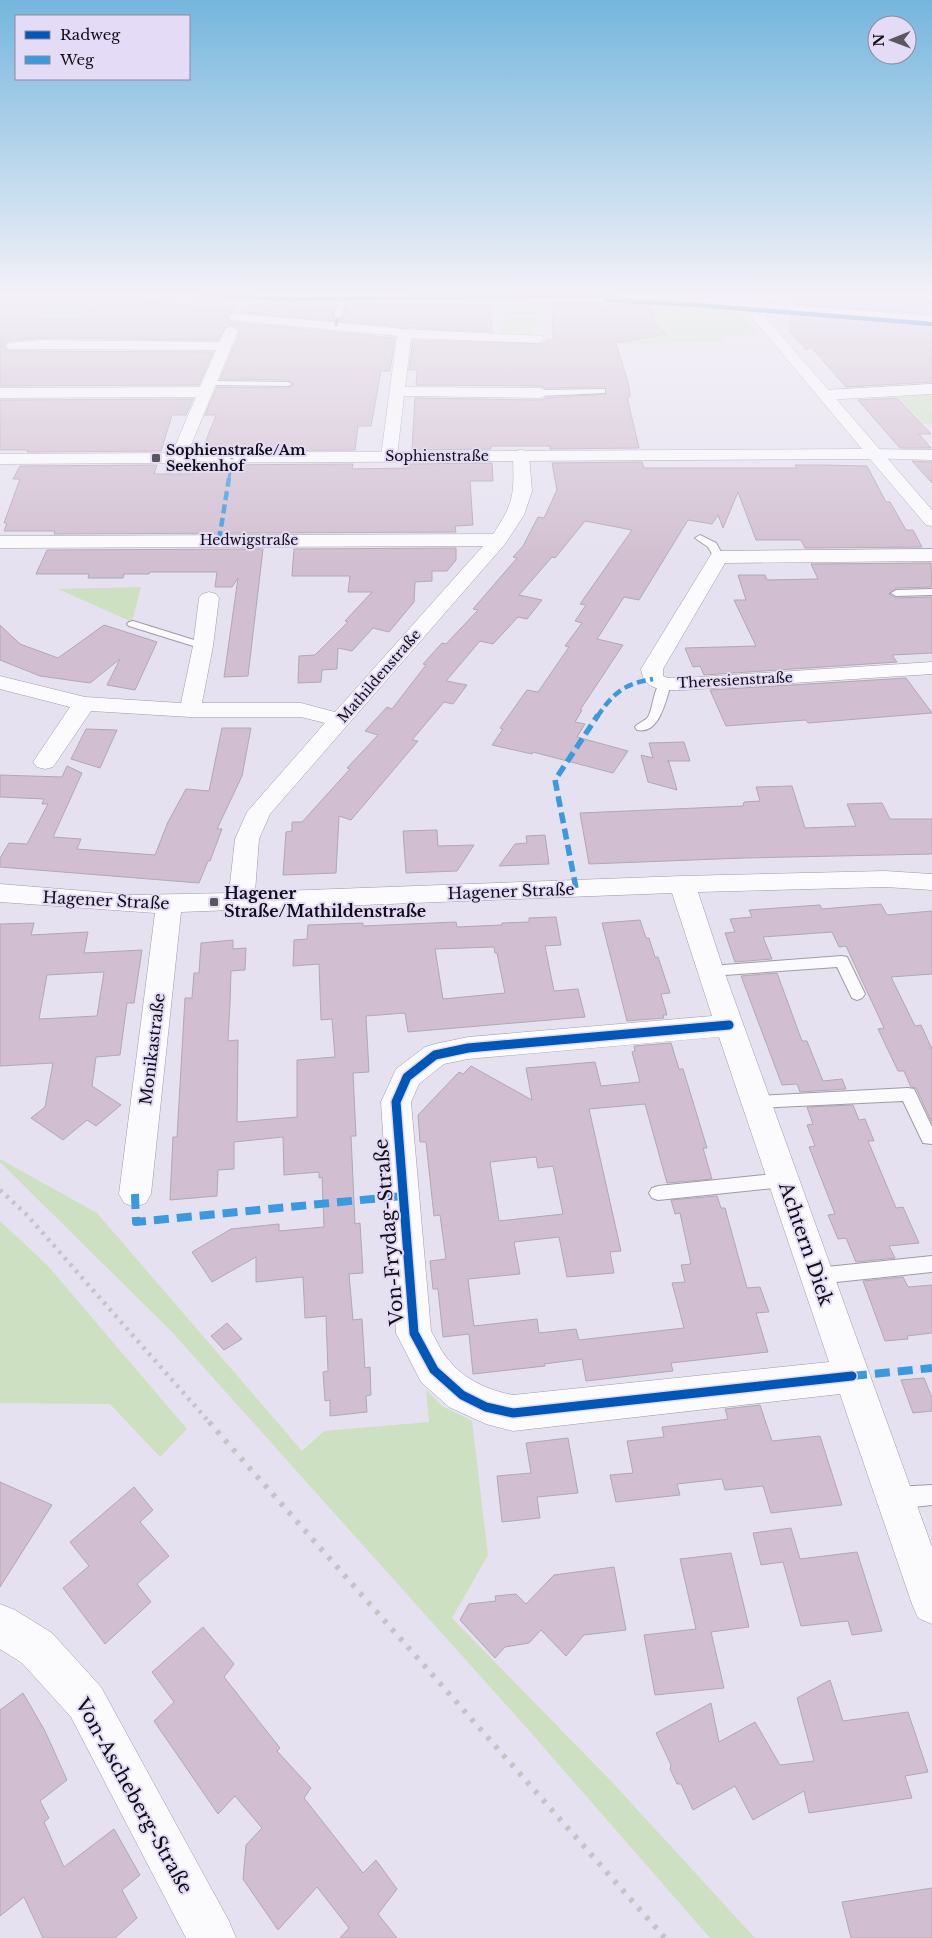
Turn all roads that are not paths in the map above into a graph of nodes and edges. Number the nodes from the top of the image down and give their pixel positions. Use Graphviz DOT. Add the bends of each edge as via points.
graph roads {
  1 [pos="259,385"];
  2 [pos="397,385"];
  3 [pos="817,385"];
  4 [pos="208,388"];
  5 [pos="932,389"];
  6 [pos="396,391"];
  7 [pos="602,391"];
  8 [pos="0,393"];
  9 [pos="540,393"];
  10 [pos="825,395"];
  11 [pos="874,454"];
  12 [pos="520,455"];
  13 [pos="932,455"];
  14 [pos="389,456"];
  15 [pos="178,458"];
  16 [pos="0,459"];
  17 [pos="932,521"];
  18 [pos="700,538"];
  19 [pos="498,540"];
  20 [pos="0,542"];
  21 [pos="932,555"];
  22 [pos="719,557"];
  23 [pos="932,592"];
  24 [pos="896,593"];
  25 [pos="209,598"];
  26 [pos="134,624"];
  27 [pos="203,646"];
  28 [pos="932,668"];
  29 [pos="0,682"];
  30 [pos="665,684"];
  31 [pos="85,704"];
  32 [pos="190,710"];
  33 [pos="341,720"];
  34 [pos="641,727"];
  35 [pos="45,762"];
  36 [pos="932,882"];
  37 [pos="682,884"];
  38 [pos="0,892"];
  39 [pos="241,900"];
  40 [pos="169,904"];
  41 [pos="710,971"];
  42 [pos="857,994"];
  43 [pos="729,1025"];
  44 [pos="756,1102"];
  45 [pos="929,1138"];
  46 [pos="784,1180"];
  47 [pos="658,1193"];
  48 [pos="135,1194"];
  49 [pos="932,1264"];
  50 [pos="817,1276"];
  51 [pos="852,1376"];
  52 [pos="932,1495"];
  53 [pos="895,1498"];
  54 [pos="932,1604"];
  55 [pos="0,1625"];
  56 [pos="212,1938"];
  1 -- 4 [label="lane"];
  2 -- 6 [label="street"];
  3 -- 10 [label="street"];
  4 -- 8 [label="street"];
  4 -- 15 [label="street"];
  5 -- 10 [label="street"];
  6 -- 9 [label="street"];
  6 -- 14 [label="street"];
  7 -- 9 [label="lane"];
  10 -- 11 [label="street"];
  11 -- 12 [label="street, Sophienstraße"];
  11 -- 13 [label="street, Sophienstraße"];
  11 -- 17 [label="street"];
  12 -- 14 [label="street, Sophienstraße"];
  12 -- 19 [label="street, Mathildenstraße" via="524,491 516,515"];
  14 -- 15 [label="street, Sophienstraße"];
  15 -- 16 [label="street, Sophienstraße"];
  18 -- 22 [label="lane" via="712,545"];
  19 -- 20 [label="street, Hedwigstraße"];
  19 -- 33 [label="street, Mathildenstraße"];
  21 -- 22 [label="street"];
  22 -- 30 [label="street, Theresienstraße" via="652,669 653,679"];
  23 -- 24 [label="lane"];
  25 -- 27 [label="street"];
  26 -- 27 [label="lane"];
  27 -- 32 [label="street"];
  28 -- 30 [label="street, Theresienstraße"];
  29 -- 31 [label="street"];
  30 -- 34 [label="lane" via="653,720"];
  31 -- 32 [label="street"];
  31 -- 35 [label="street"];
  32 -- 33 [label="street" via="301,710"];
  33 -- 39 [label="street, Mathildenstraße" via="259,812 247,839"];
  36 -- 37 [label="street, Hagener Straße" via="885,879"];
  37 -- 39 [label="street, Hagener Straße"];
  37 -- 41 [label="street, Achtern Diek"];
  38 -- 40 [label="street, Hagener Straße"];
  39 -- 40 [label="street, Hagener Straße"];
  40 -- 48 [label="street, Monikastraße"];
  41 -- 42 [label="lane" via="842,961"];
  41 -- 43 [label="street, Achtern Diek"];
  43 -- 44 [label="street, Achtern Diek"];
  43 -- 51 [label="street, Von-Frydag-Straße" via="468,1048 435,1055 407,1077 396,1102 414,1333 434,1370 462,1395 486,1408 513,1412"];
  44 -- 45 [label="lane" via="908,1094"];
  44 -- 46 [label="street, Achtern Diek"];
  46 -- 47 [label="lane"];
  46 -- 50 [label="street, Achtern Diek"];
  49 -- 50 [label="lane"];
  50 -- 51 [label="street, Achtern Diek"];
  51 -- 53 [label="street, Achtern Diek"];
  52 -- 53 [label="lane"];
  53 -- 54 [label="street, Achtern Diek"];
  55 -- 56 [label="street, Von-Ascheberg-Straße" via="37,1648 86,1702"];
}
